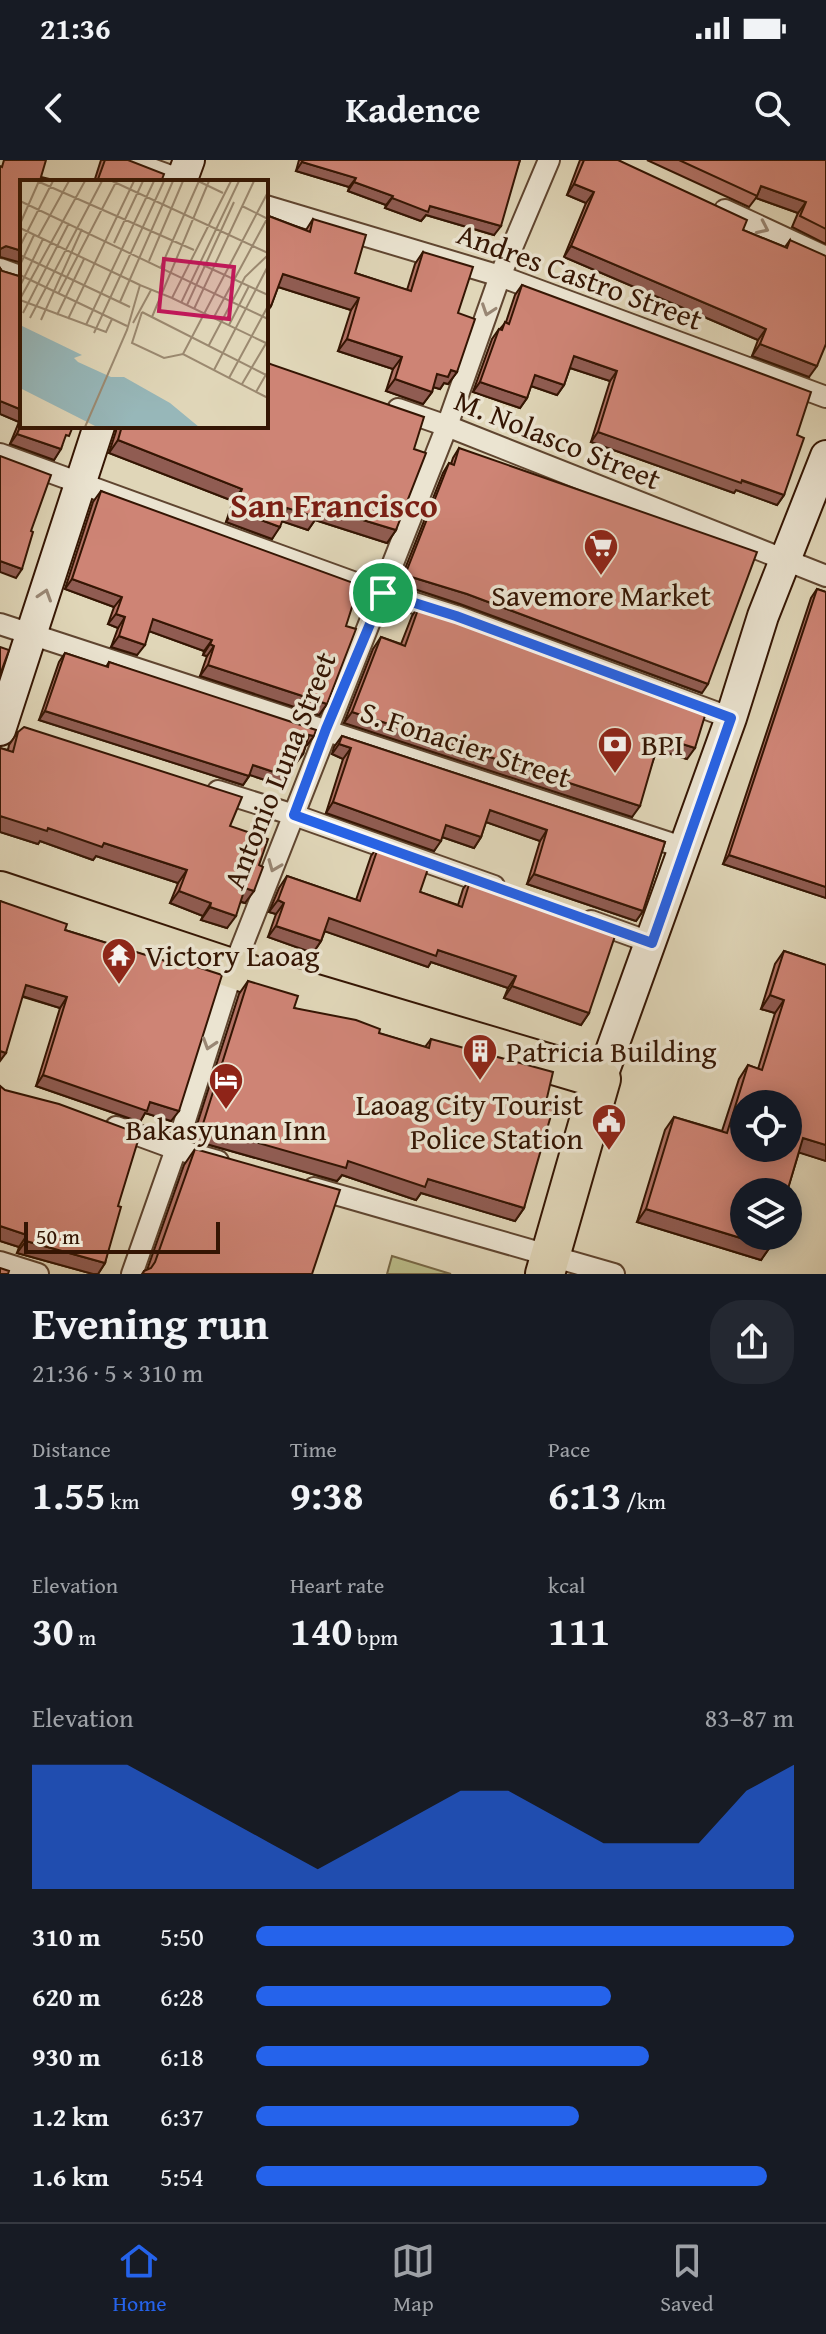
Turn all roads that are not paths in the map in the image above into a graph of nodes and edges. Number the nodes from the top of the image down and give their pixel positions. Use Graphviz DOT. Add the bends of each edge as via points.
graph roads {
  1 [pos="127,160"];
  2 [pos="549,160"];
  3 [pos="185,176"];
  4 [pos="700,199"];
  5 [pos="268,207"];
  6 [pos="826,257"];
  7 [pos="0,269"];
  8 [pos="20,276"];
  9 [pos="500,276"];
  10 [pos="826,397"];
  11 [pos="378,402"];
  12 [pos="447,426"];
  13 [pos="98,428"];
  14 [pos="0,454"];
  15 [pos="826,456"];
  16 [pos="82,482"];
  17 [pos="786,562"];
  18 [pos="826,576"];
  19 [pos="383,593"];
  20 [pos="0,624"];
  21 [pos="32,636"];
  22 [pos="731,718"];
  23 [pos="5,725"];
  24 [pos="326,729"];
  25 [pos="194,784"];
  26 [pos="294,815"];
  27 [pos="685,848"];
  28 [pos="0,891"];
  29 [pos="509,892"];
  30 [pos="566,912"];
  31 [pos="652,943"];
  32 [pos="233,969"];
  33 [pos="601,1079"];
  34 [pos="95,1119"];
  35 [pos="176,1149"];
  36 [pos="237,1167"];
  37 [pos="298,1184"];
  38 [pos="0,1262"];
  39 [pos="548,1264"];
  40 [pos="38,1274"];
  41 [pos="132,1274"];
  42 [pos="614,1274"];
  1 -- 3 [label="street"];
  2 -- 9 [label="street, Antonio Luna Street"];
  4 -- 6 [label="street, one-way"];
  5 -- 9 [label="street, Andres Castro Street"];
  7 -- 8 [label="street"];
  9 -- 10 [label="street, Andres Castro Street"];
  9 -- 12 [label="street, Antonio Luna Street, one-way"];
  11 -- 12 [label="street, M. Nolasco Street"];
  12 -- 17 [label="street, M. Nolasco Street"];
  12 -- 19 [label="street, Antonio Luna Street"];
  13 -- 16 [label="main road"];
  14 -- 16 [label="street"];
  15 -- 17 [label="main road"];
  16 -- 19 [label="street"];
  21 -- 16 [label="main road, one-way"];
  17 -- 18 [label="street, M. Nolasco Street"];
  17 -- 22 [label="main road"];
  19 -- 22 [label="street"];
  19 -- 24 [label="street, Antonio Luna Street"];
  20 -- 21 [label="street, S. Fonacier Street"];
  21 -- 23 [label="main road"];
  21 -- 24 [label="street, S. Fonacier Street"];
  22 -- 27 [label="main road"];
  24 -- 26 [label="street, Antonio Luna Street"];
  24 -- 27 [label="street, S. Fonacier Street"];
  25 -- 26 [label="street"];
  26 -- 29 [label="street"];
  26 -- 32 [label="street, Antonio Luna Street, one-way"];
  27 -- 31 [label="main road"];
  28 -- 32 [label="highway"];
  30 -- 31 [label="street"];
  31 -- 33 [label="main road"];
  32 -- 33 [label="highway"];
  32 -- 35 [label="street, Antonio Luna Street, one-way"];
  33 -- 39 [label="highway"];
  34 -- 35 [label="street"];
  35 -- 36 [label="street"];
  35 -- 41 [label="street, Antonio Luna Street"];
  37 -- 39 [label="street"];
  38 -- 40 [label="street"];
  39 -- 42 [label="street"];
}
